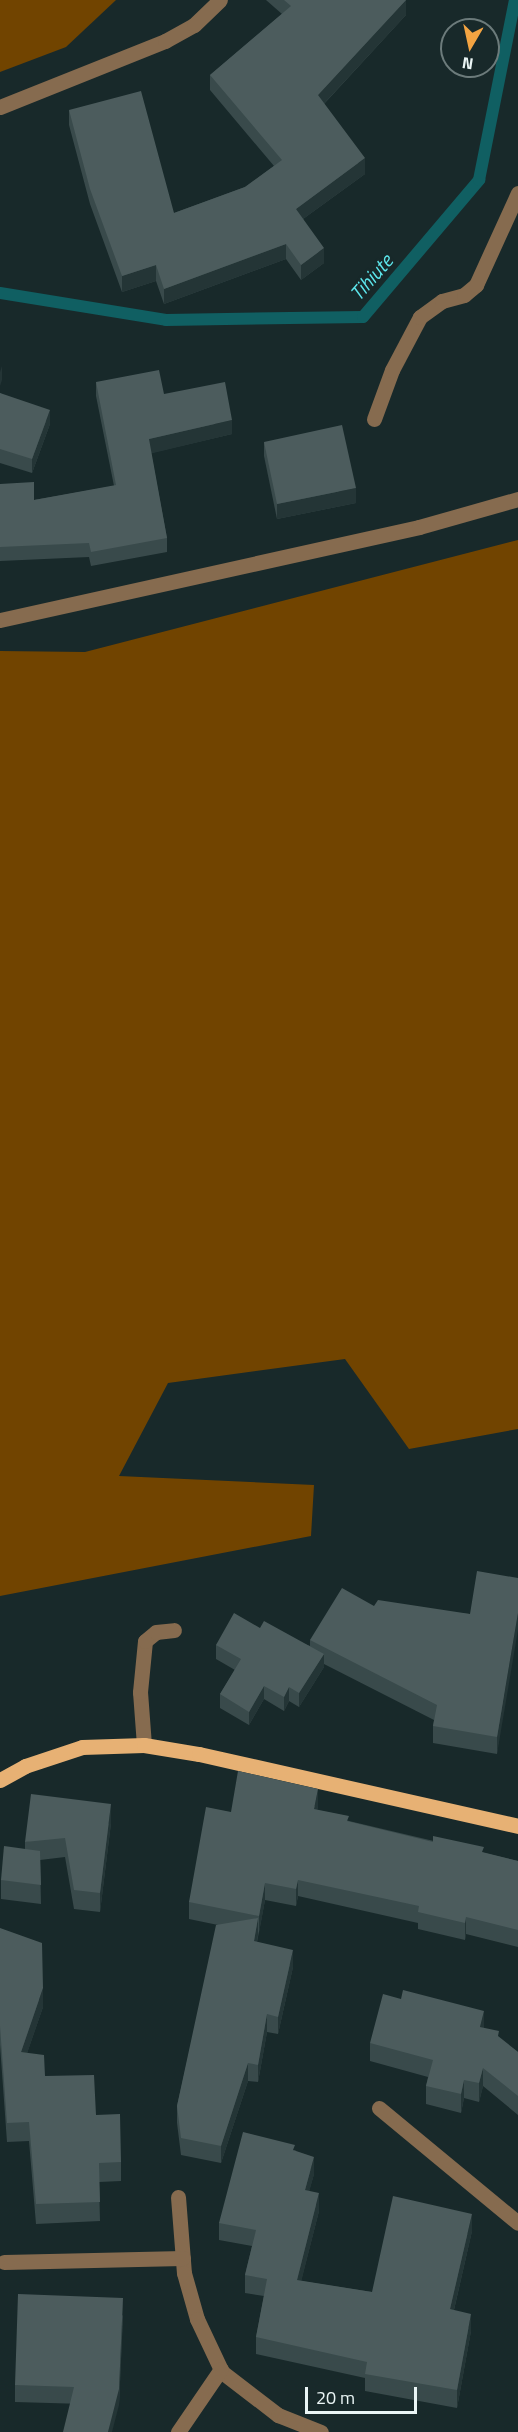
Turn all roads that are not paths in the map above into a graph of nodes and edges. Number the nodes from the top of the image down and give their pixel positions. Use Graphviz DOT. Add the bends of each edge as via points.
graph roads {
  1 [pos="220,0"];
  2 [pos="0,108"];
  3 [pos="518,193"];
  4 [pos="374,420"];
  5 [pos="518,499"];
  6 [pos="0,620"];
  7 [pos="174,1630"];
  8 [pos="144,1745"];
  9 [pos="0,1780"];
  10 [pos="518,1827"];
  11 [pos="379,2108"];
  12 [pos="178,2197"];
  13 [pos="518,2223"];
  14 [pos="183,2258"];
  15 [pos="4,2262"];
  16 [pos="221,2369"];
  17 [pos="178,2432"];
  18 [pos="320,2432"];
  1 -- 2 [label="street" via="194,25 165,41"];
  3 -- 4 [label="street" via="476,285 464,296 442,301 420,317 392,370"];
  5 -- 6 [label="street" via="408,530"];
  7 -- 8 [label="street" via="156,1632 145,1641 140,1692"];
  8 -- 9 [label="main road" via="82,1747 25,1766"];
  8 -- 10 [label="main road"];
  11 -- 13 [label="street"];
  12 -- 14 [label="street"];
  14 -- 15 [label="street"];
  14 -- 16 [label="street" via="197,2319"];
  16 -- 17 [label="street"];
  16 -- 18 [label="street" via="278,2415"];
}
